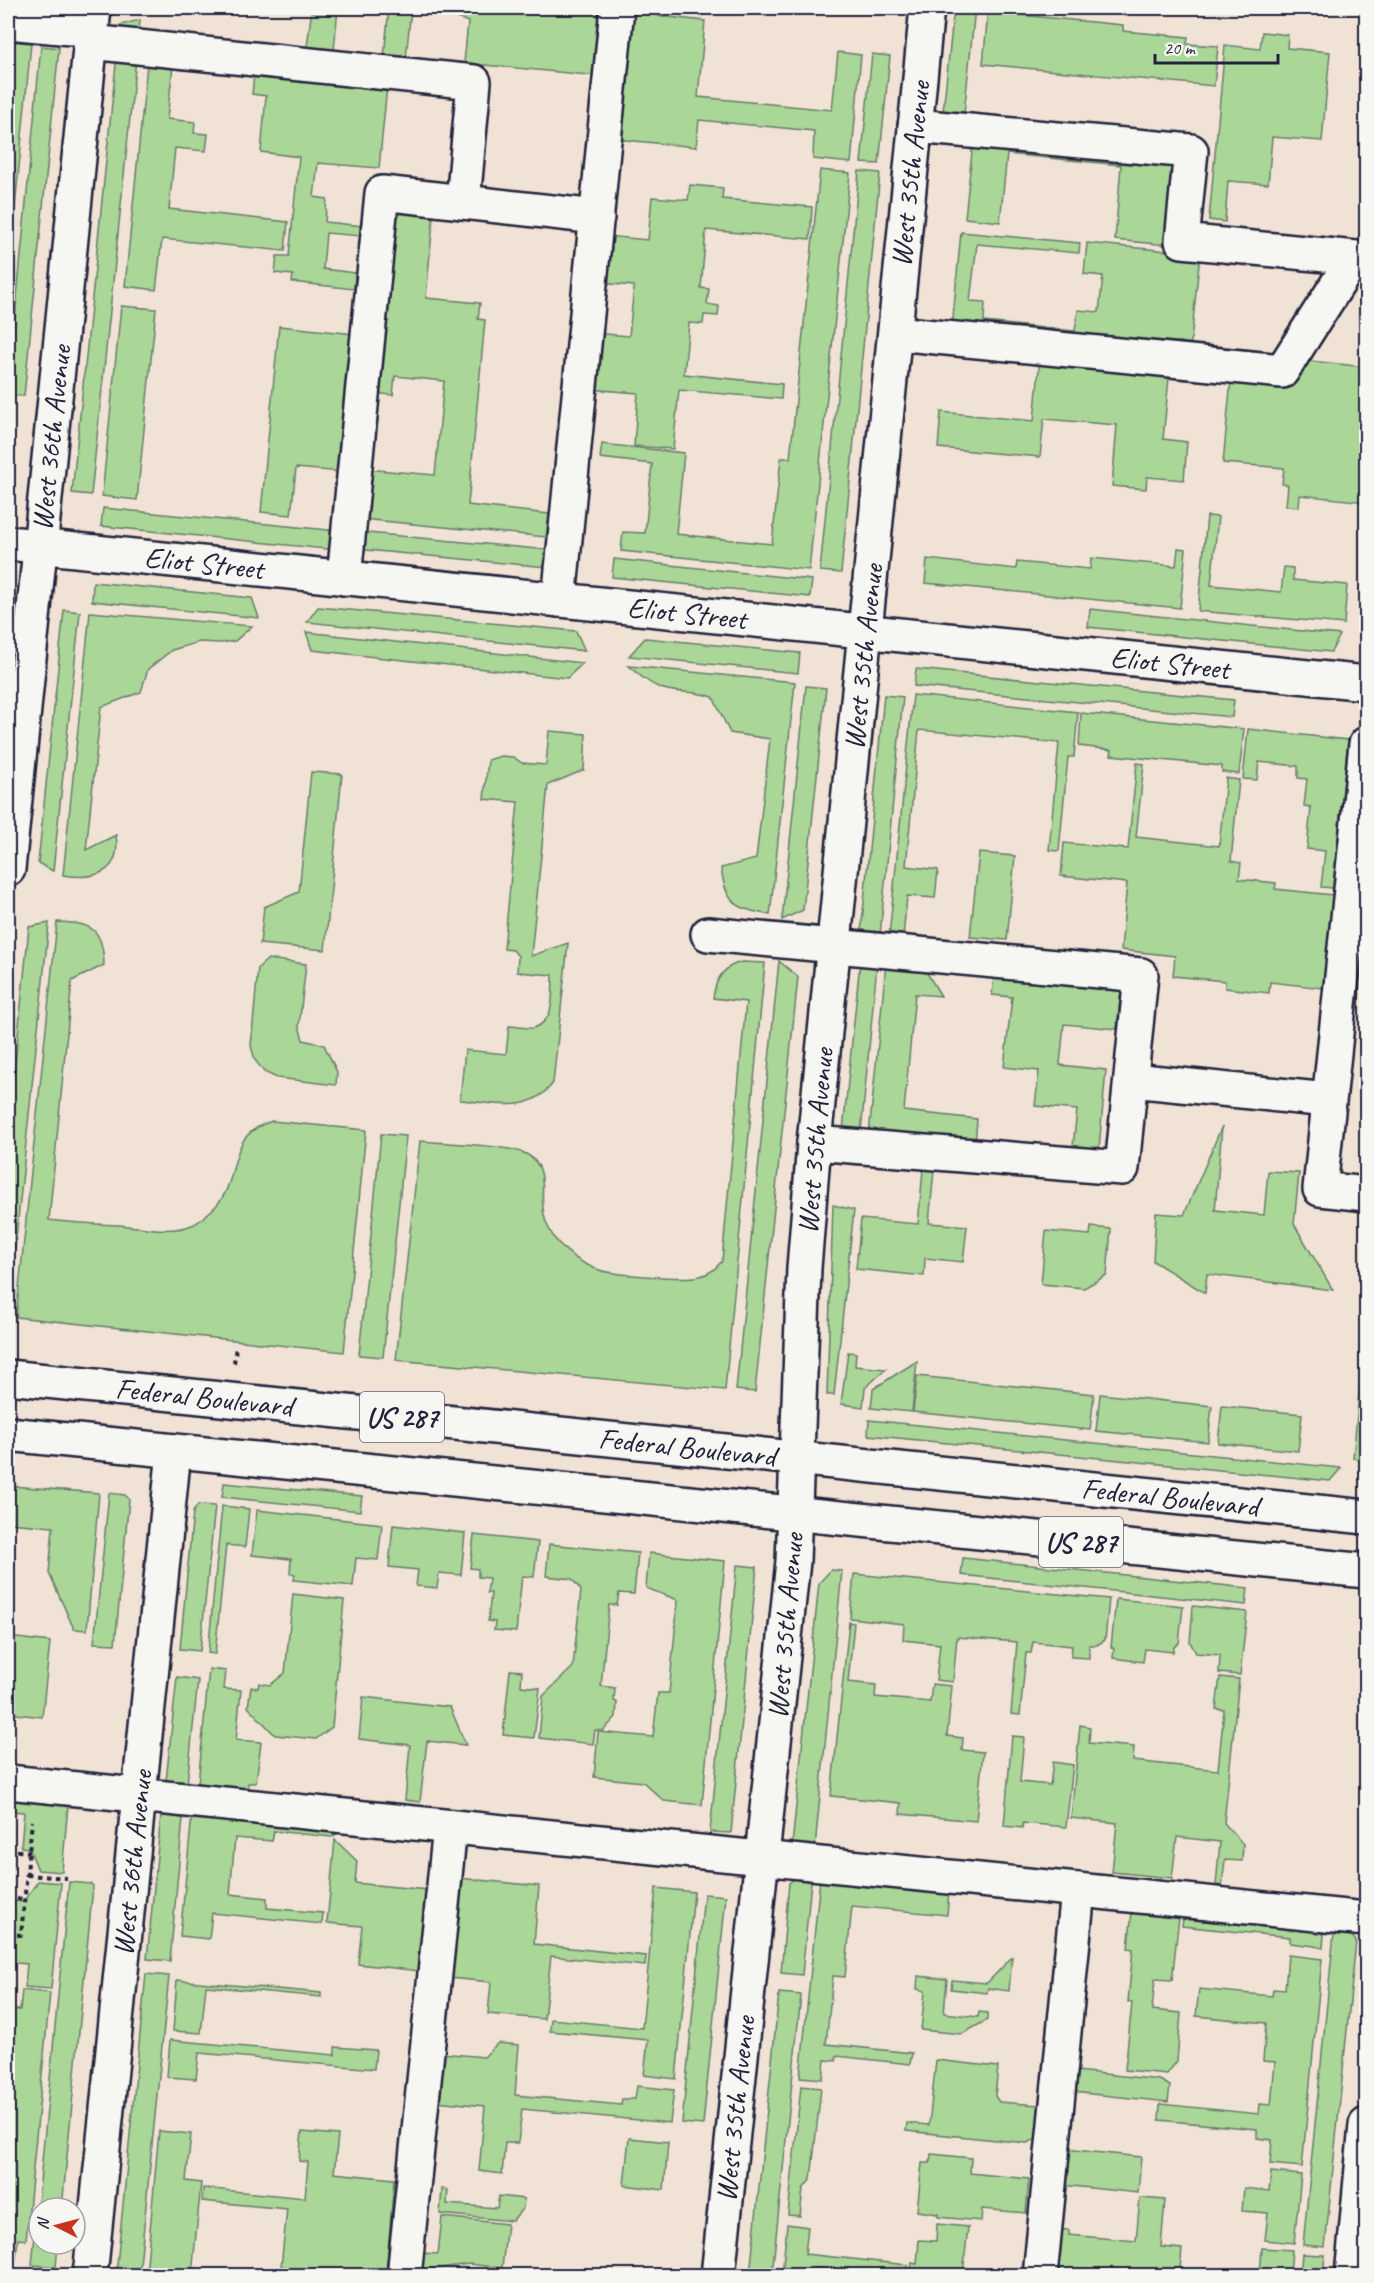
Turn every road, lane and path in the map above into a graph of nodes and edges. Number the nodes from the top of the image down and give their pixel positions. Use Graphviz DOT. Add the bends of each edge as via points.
graph roads {
  1 [pos="617,8"];
  2 [pos="927,8"];
  3 [pos="8,22"];
  4 [pos="92,26"];
  5 [pos="915,126"];
  6 [pos="463,202"];
  7 [pos="597,217"];
  8 [pos="1360,259"];
  9 [pos="895,333"];
  10 [pos="8,543"];
  11 [pos="40,546"];
  12 [pos="344,578"];
  13 [pos="559,600"];
  14 [pos="865,631"];
  15 [pos="1366,683"];
  16 [pos="1366,744"];
  17 [pos="8,868"];
  18 [pos="708,934"];
  19 [pos="834,946"];
  20 [pos="1132,1080"];
  21 [pos="1329,1100"];
  22 [pos="814,1143"];
  23 [pos="1366,1194"];
  24 [pos="8,1377"];
  25 [pos="8,1434"];
  26 [pos="174,1451"];
  27 [pos="797,1458"];
  28 [pos="795,1513"];
  29 [pos="1366,1517"];
  30 [pos="1366,1571"];
  31 [pos="8,1782"];
  32 [pos="140,1796"];
  33 [pos="33,1815"];
  34 [pos="450,1827"];
  35 [pos="8,1850"];
  36 [pos="30,1852"];
  37 [pos="761,1858"];
  38 [pos="27,1875"];
  39 [pos="67,1878"];
  40 [pos="1078,1890"];
  41 [pos="8,1898"];
  42 [pos="24,1900"];
  43 [pos="1366,1919"];
  44 [pos="8,1934"];
  45 [pos="1366,2125"];
  46 [pos="90,2276"];
  47 [pos="404,2276"];
  48 [pos="717,2276"];
  49 [pos="1040,2276"];
  50 [pos="1352,2276"];
  1 -- 7 [label="street"];
  2 -- 5 [label="street, West 35th Avenue"];
  3 -- 4 [label="street"];
  4 -- 6 [label="street" via="474,82"];
  4 -- 11 [label="street, West 36th Avenue"];
  5 -- 8 [label="street" via="1191,151 1182,241"];
  5 -- 9 [label="street, West 35th Avenue"];
  6 -- 7 [label="street"];
  6 -- 12 [label="street" via="381,193"];
  7 -- 13 [label="street"];
  8 -- 9 [label="street" via="1282,371"];
  9 -- 14 [label="street, West 35th Avenue"];
  10 -- 11 [label="street, Eliot Street"];
  11 -- 12 [label="street, Eliot Street"];
  11 -- 17 [label="street, West 36th Avenue"];
  12 -- 13 [label="street, Eliot Street"];
  13 -- 14 [label="street, Eliot Street"];
  14 -- 15 [label="street, Eliot Street"];
  14 -- 19 [label="street, West 35th Avenue"];
  16 -- 21 [label="street"];
  18 -- 19 [label="street"];
  19 -- 20 [label="street" via="1141,975"];
  19 -- 22 [label="street, West 35th Avenue"];
  20 -- 21 [label="street"];
  20 -- 22 [label="street" via="1122,1168"];
  21 -- 23 [label="street" via="1320,1189"];
  22 -- 27 [label="street, West 35th Avenue" via="804,1268"];
  24 -- 27 [label="street, Federal Boulevard / US 287"];
  25 -- 26 [label="street, Federal Boulevard / US 287"];
  26 -- 28 [label="street, Federal Boulevard / US 287"];
  26 -- 32 [label="street, West 36th Avenue"];
  27 -- 28 [label="street, West 35th Avenue"];
  27 -- 29 [label="street, Federal Boulevard / US 287"];
  28 -- 30 [label="street, Federal Boulevard / US 287"];
  28 -- 37 [label="street, West 35th Avenue"];
  31 -- 32 [label="street"];
  32 -- 34 [label="street"];
  32 -- 46 [label="street, West 36th Avenue"];
  33 -- 36 [label="path"];
  34 -- 37 [label="street"];
  34 -- 47 [label="street"];
  35 -- 36 [label="path"];
  36 -- 38 [label="path"];
  37 -- 40 [label="street"];
  37 -- 48 [label="street, West 35th Avenue"];
  38 -- 39 [label="path"];
  38 -- 42 [label="path"];
  40 -- 43 [label="street"];
  40 -- 49 [label="street"];
  41 -- 42 [label="path"];
  42 -- 44 [label="path" via="21,1935"];
  45 -- 50 [label="street"];
}
